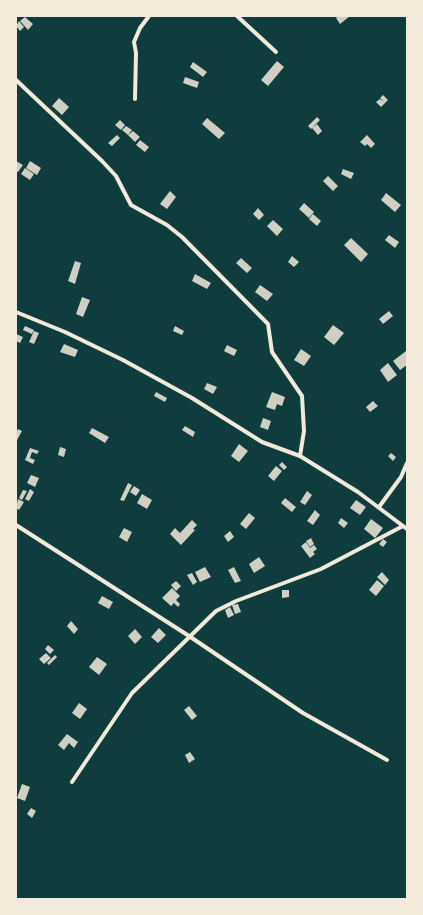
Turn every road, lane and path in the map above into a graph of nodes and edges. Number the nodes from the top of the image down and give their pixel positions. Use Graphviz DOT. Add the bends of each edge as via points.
graph roads {
  1 [pos="149,16"];
  2 [pos="237,16"];
  3 [pos="276,52"];
  4 [pos="16,80"];
  5 [pos="135,99"];
  6 [pos="16,312"];
  7 [pos="300,456"];
  8 [pos="407,463"];
  9 [pos="379,507"];
  10 [pos="16,526"];
  11 [pos="403,526"];
  12 [pos="407,529"];
  13 [pos="189,636"];
  14 [pos="387,760"];
  15 [pos="72,782"];
  1 -- 5 [label="street" via="134,42"];
  2 -- 3 [label="street"];
  4 -- 7 [label="street" via="116,176 131,205 167,225 182,237 268,324 272,352 302,396 304,431"];
  6 -- 7 [label="street" via="123,360 192,398 262,442"];
  7 -- 9 [label="street"];
  8 -- 9 [label="street" via="401,478"];
  9 -- 11 [label="street"];
  10 -- 13 [label="street"];
  11 -- 12 [label="street"];
  11 -- 13 [label="street" via="321,569 226,605"];
  13 -- 14 [label="street" via="303,712"];
  13 -- 15 [label="street" via="132,694"];
}
